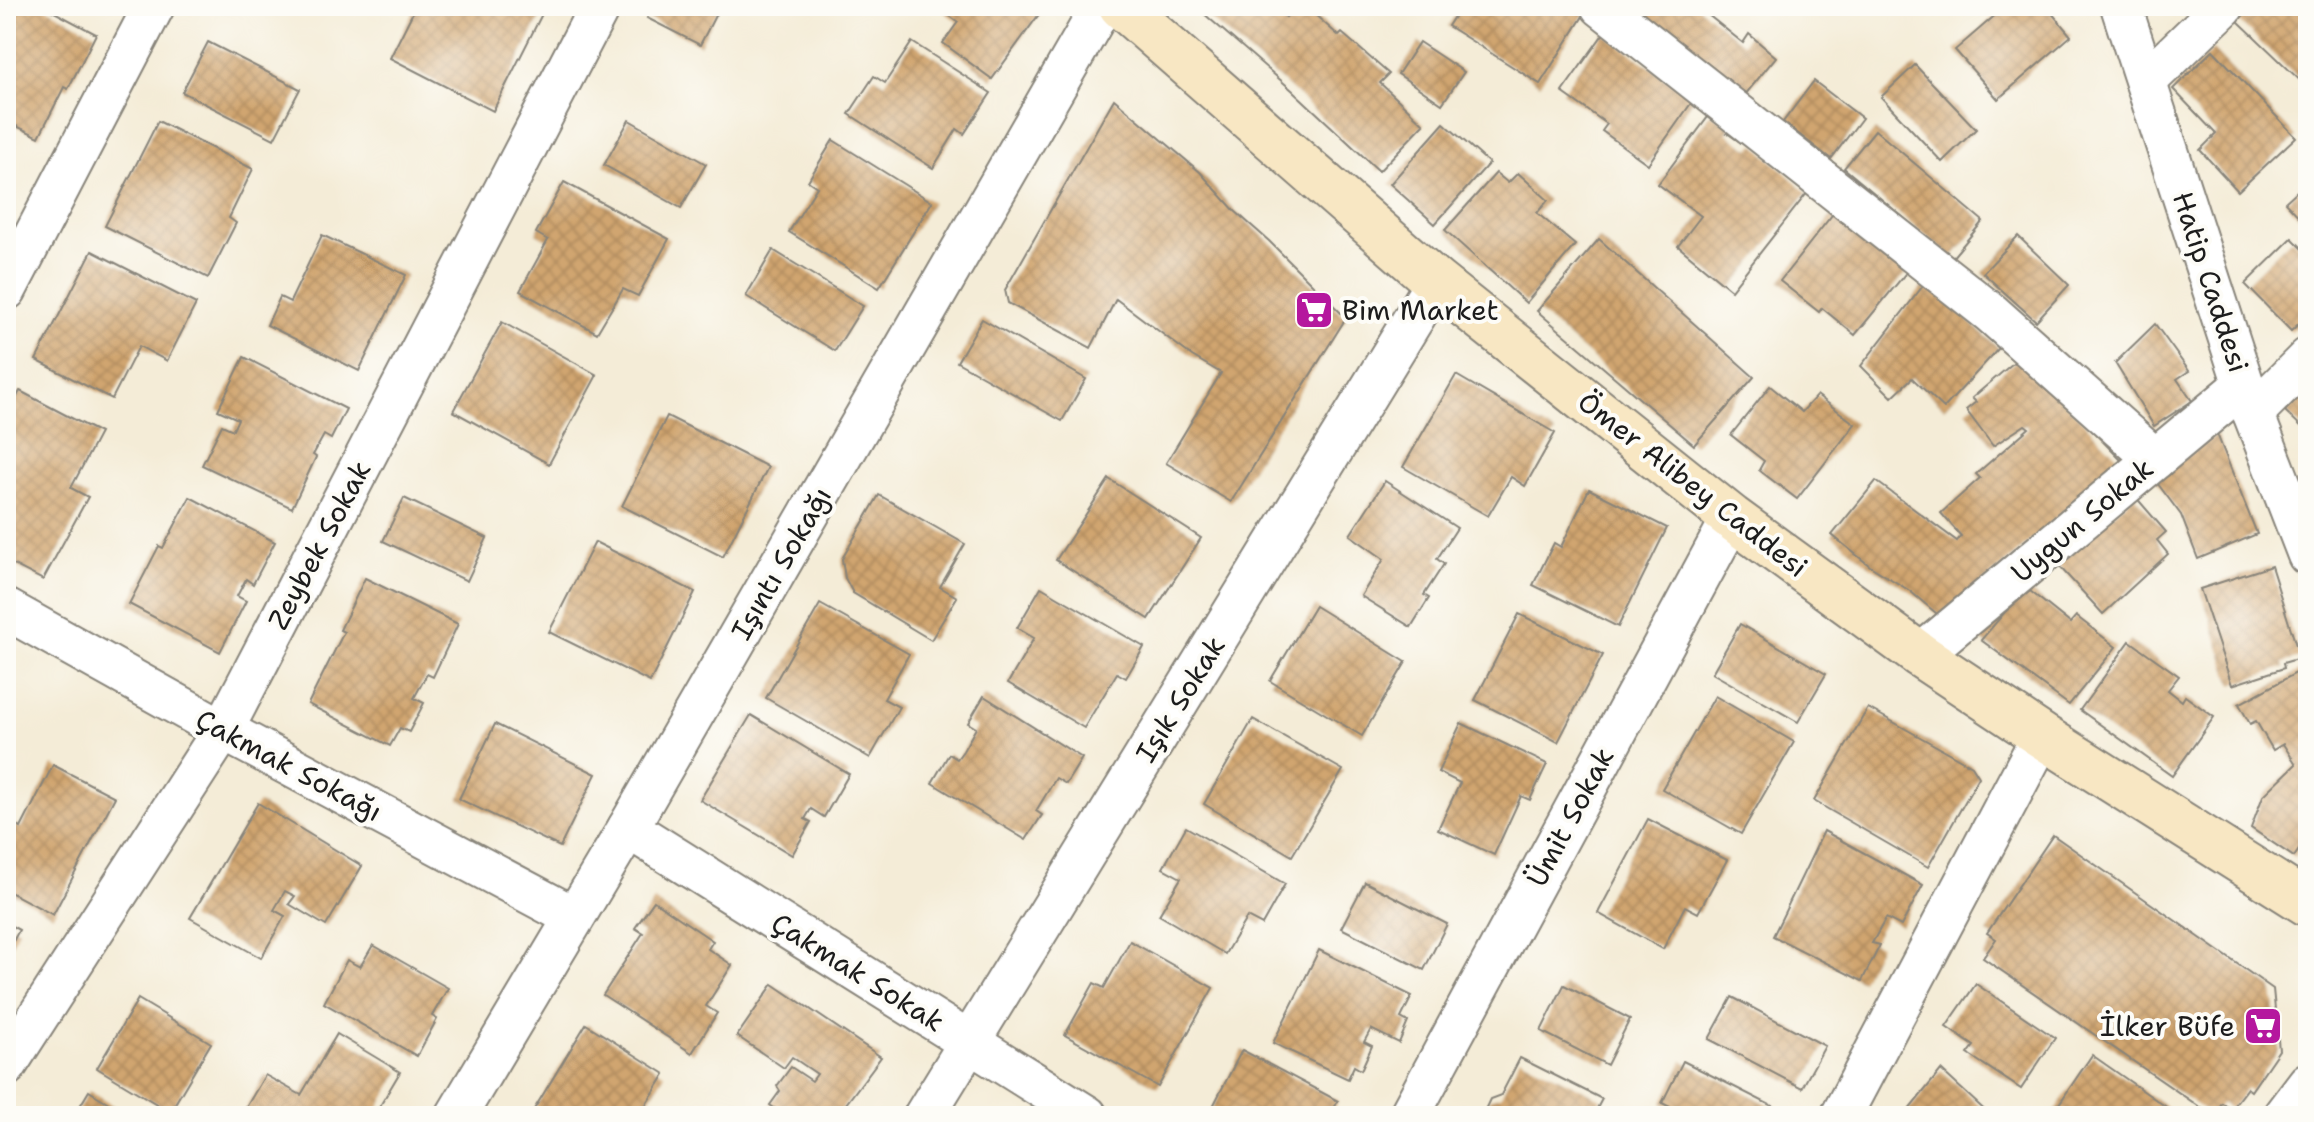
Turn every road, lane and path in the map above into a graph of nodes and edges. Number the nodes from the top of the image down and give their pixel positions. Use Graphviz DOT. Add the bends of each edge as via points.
graph roads {
  1 [pos="154,6"];
  2 [pos="600,6"];
  3 [pos="1102,6"];
  4 [pos="1121,6"];
  5 [pos="1601,6"];
  6 [pos="2121,6"];
  7 [pos="2224,6"];
  8 [pos="2146,81"];
  9 [pos="1436,282"];
  10 [pos="6,290"];
  11 [pos="2308,358"];
  12 [pos="2249,399"];
  13 [pos="2155,459"];
  14 [pos="1732,518"];
  15 [pos="2308,555"];
  16 [pos="6,609"];
  17 [pos="1920,655"];
  18 [pos="223,730"];
  19 [pos="2042,736"];
  20 [pos="628,828"];
  21 [pos="2301,904"];
  22 [pos="574,917"];
  23 [pos="969,1042"];
  24 [pos="6,1066"];
  25 [pos="2308,1083"];
  26 [pos="456,1116"];
  27 [pos="924,1116"];
  28 [pos="1087,1116"];
  29 [pos="1409,1116"];
  30 [pos="1841,1116"];
  31 [pos="2283,1116"];
  1 -- 10 [label="street"];
  2 -- 18 [label="street, Zeybek Sokak"];
  3 -- 20 [label="street, Işıntı Sokağı"];
  4 -- 9 [label="main road, Ömer Alibey Caddesi"];
  5 -- 13 [label="street" via="1991,313"];
  6 -- 8 [label="street, Hatip Caddesi"];
  7 -- 8 [label="street"];
  8 -- 12 [label="street, Hatip Caddesi"];
  9 -- 14 [label="main road, Ömer Alibey Caddesi"];
  9 -- 23 [label="street, Işık Sokak"];
  11 -- 12 [label="street, Uygun Sokak"];
  12 -- 13 [label="street, Uygun Sokak"];
  12 -- 15 [label="street, Hatip Caddesi"];
  13 -- 17 [label="street, Uygun Sokak"];
  14 -- 17 [label="main road, Ömer Alibey Caddesi"];
  14 -- 29 [label="street, Ümit Sokak"];
  16 -- 18 [label="street, Çakmak Sokağı"];
  17 -- 19 [label="main road, Ömer Alibey Caddesi"];
  18 -- 22 [label="street, Çakmak Sokağı"];
  18 -- 24 [label="street, Zeybek Sokak"];
  19 -- 21 [label="main road, Ömer Alibey Caddesi"];
  19 -- 30 [label="street"];
  20 -- 22 [label="street, Işıntı Sokağı"];
  20 -- 23 [label="street, Çakmak Sokak"];
  22 -- 26 [label="street, Işıntı Sokağı"];
  23 -- 27 [label="street, Işık Sokak"];
  23 -- 28 [label="street, Çakmak Sokak"];
  25 -- 31 [label="street"];
}
